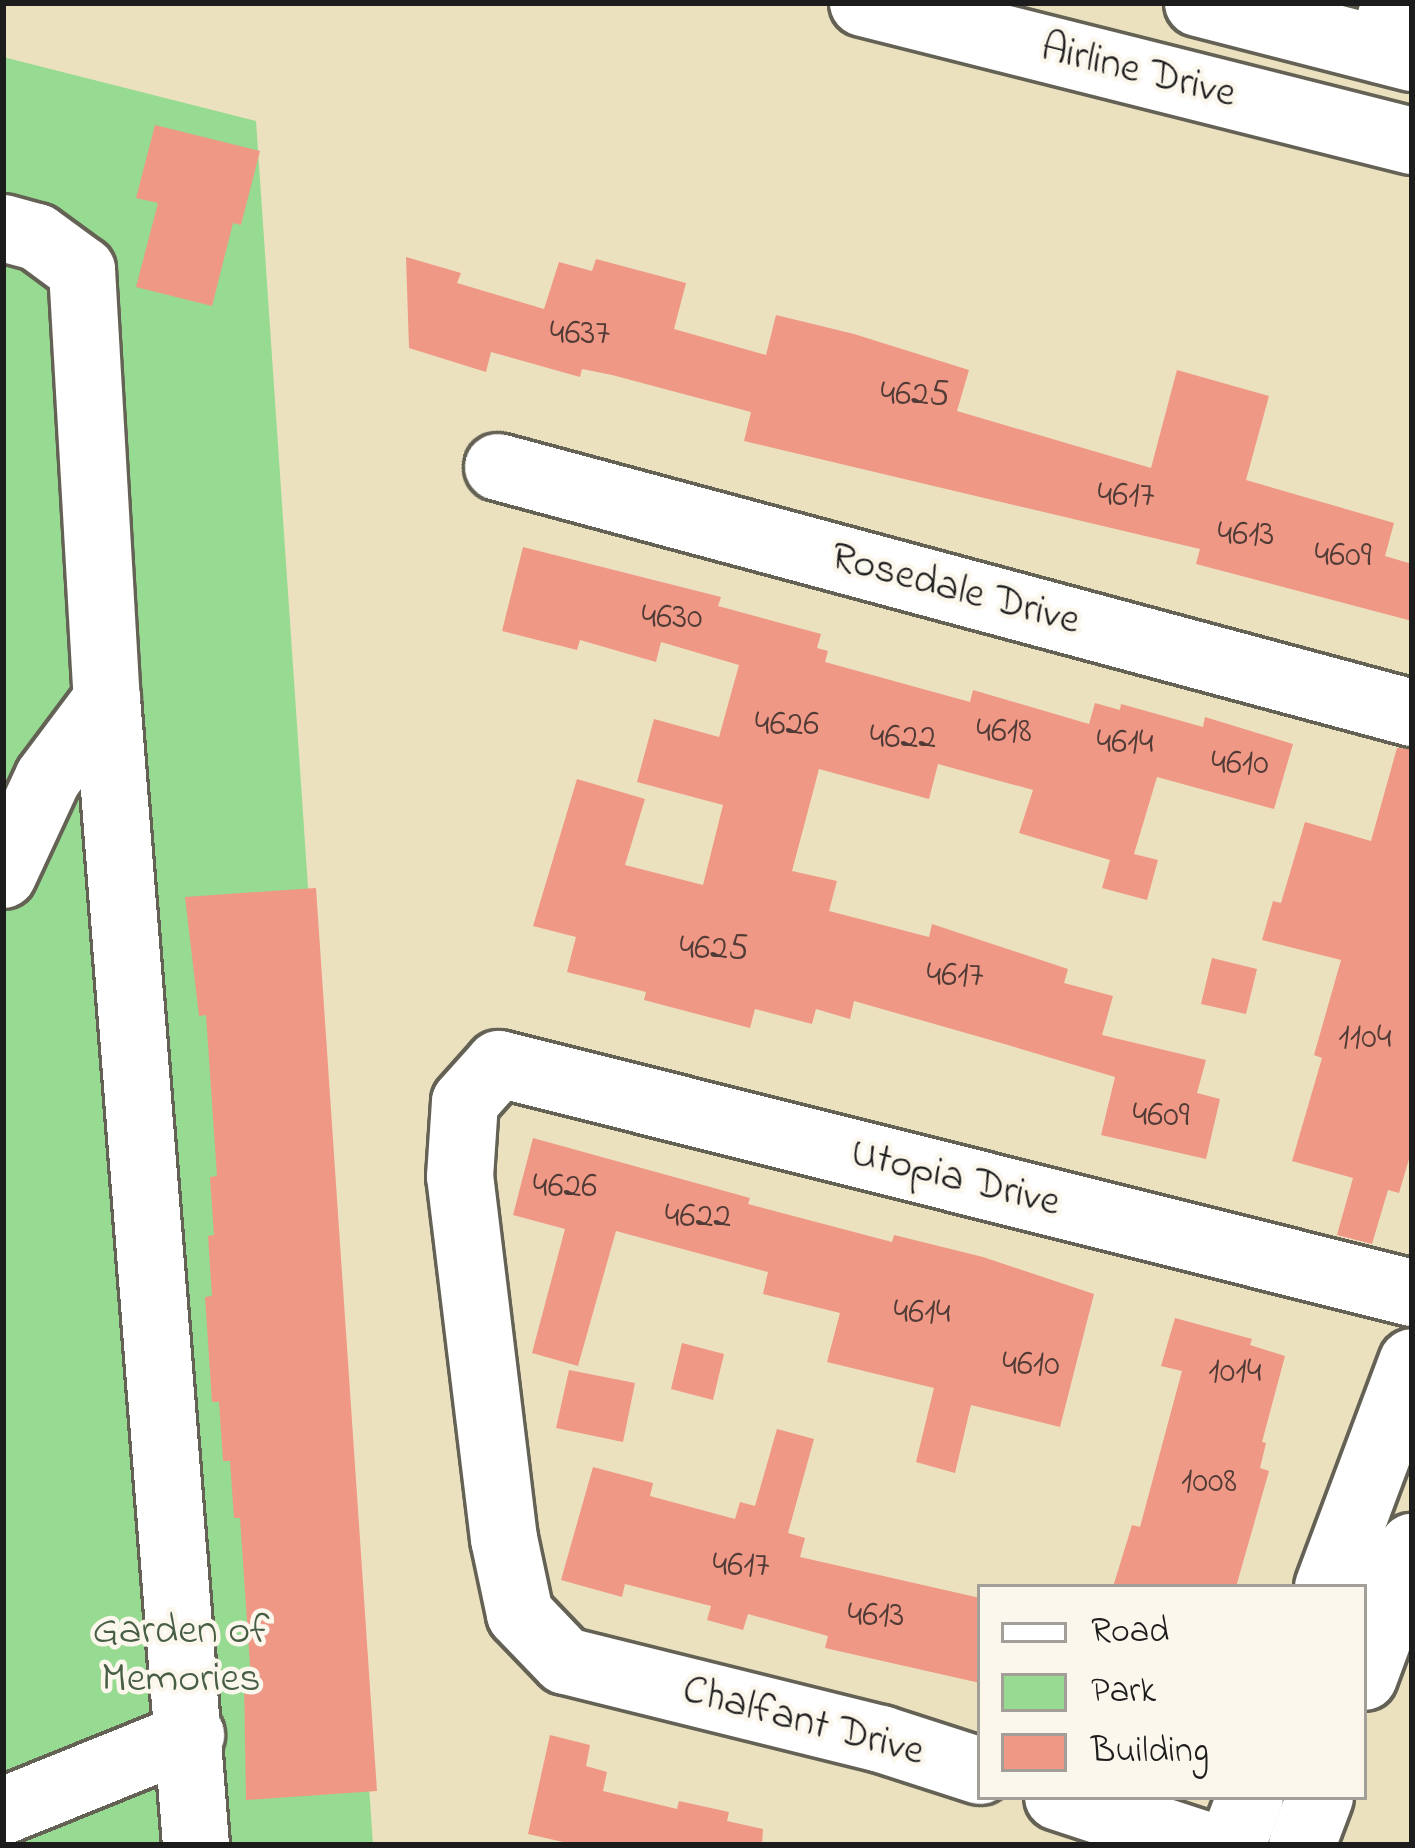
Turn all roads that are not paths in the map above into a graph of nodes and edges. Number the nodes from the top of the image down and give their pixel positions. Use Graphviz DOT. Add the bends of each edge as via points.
graph roads {
  1 [pos="863,3"];
  2 [pos="1201,3"];
  3 [pos="1396,37"];
  4 [pos="1412,141"];
  5 [pos="3,228"];
  6 [pos="498,467"];
  7 [pos="107,699"];
  8 [pos="1412,713"];
  9 [pos="3,875"];
  10 [pos="499,1064"];
  11 [pos="1412,1293"];
  12 [pos="1412,1362"];
  13 [pos="1412,1547"];
  14 [pos="1329,1584"];
  15 [pos="1367,1669"];
  16 [pos="191,1735"];
  17 [pos="977,1770"];
  18 [pos="1067,1800"];
  19 [pos="1249,1800"];
  20 [pos="1319,1800"];
  21 [pos="3,1811"];
  22 [pos="196,1845"];
  23 [pos="1204,1845"];
  24 [pos="1232,1845"];
  25 [pos="1302,1845"];
  1 -- 4 [label="main road, Airline Drive"];
  2 -- 3 [label="main road, Airline Drive"];
  5 -- 7 [label="main road" via="37,237 82,269"];
  6 -- 8 [label="main road, Rosedale Drive"];
  7 -- 9 [label="main road" via="48,778"];
  7 -- 16 [label="main road"];
  10 -- 11 [label="main road, Utopia Drive"];
  10 -- 17 [label="main road, Chalfant Drive" via="465,1102 460,1178 520,1614 565,1661"];
  12 -- 14 [label="main road"];
  13 -- 15 [label="main road"];
  16 -- 21 [label="main road"];
  16 -- 22 [label="main road"];
  18 -- 23 [label="main road"];
  19 -- 24 [label="main road"];
  20 -- 25 [label="main road"];
}
